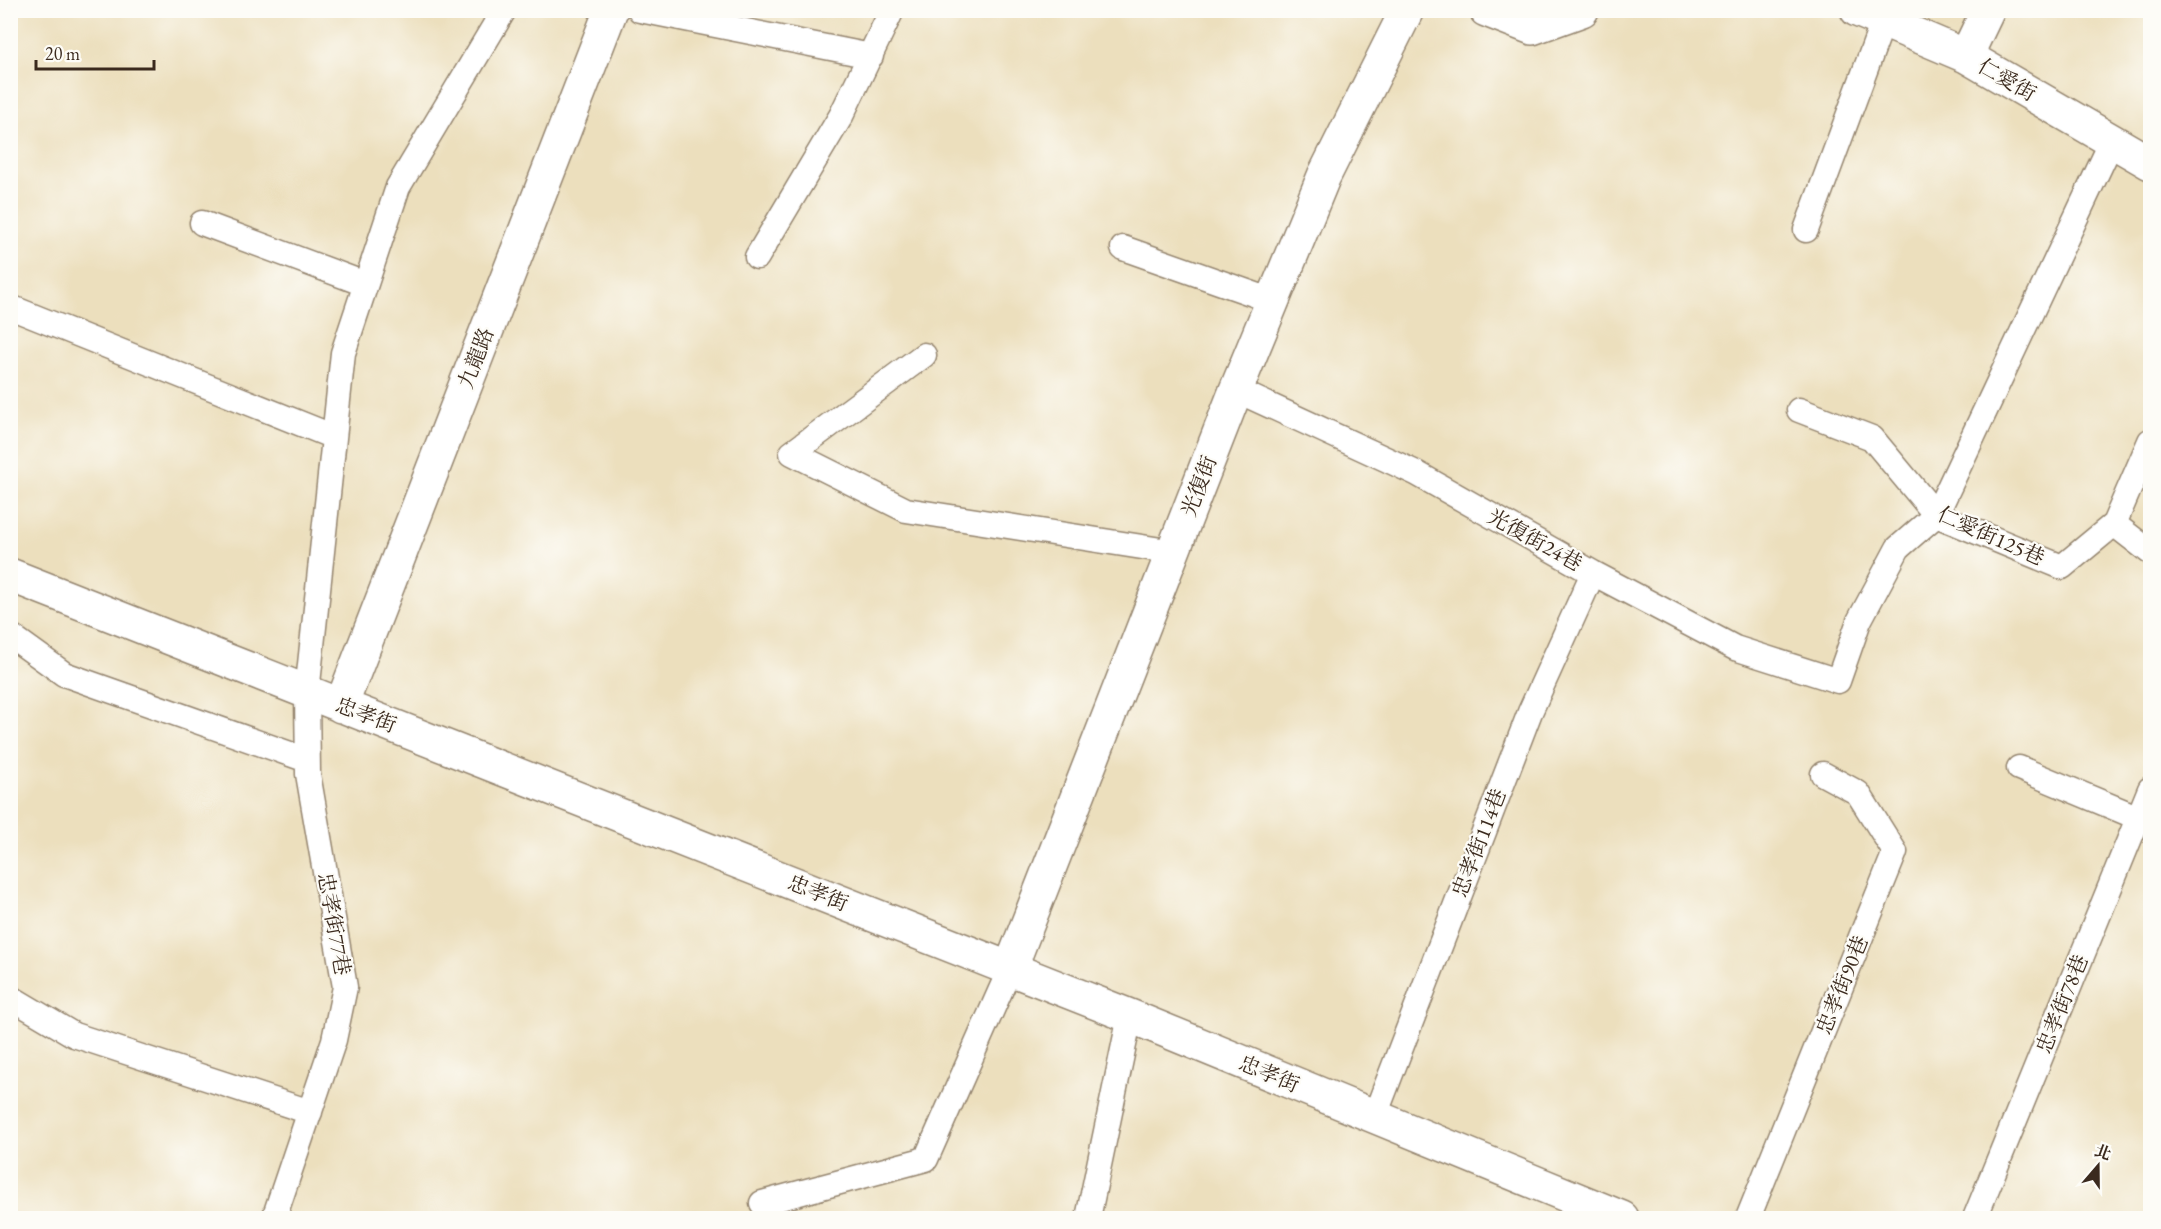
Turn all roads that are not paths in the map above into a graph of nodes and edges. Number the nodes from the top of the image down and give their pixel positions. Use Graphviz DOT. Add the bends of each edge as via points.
graph roads {
  1 [pos="504,10"];
  2 [pos="611,10"];
  3 [pos="640,10"];
  4 [pos="892,10"];
  5 [pos="1407,10"];
  6 [pos="1486,10"];
  7 [pos="1582,10"];
  8 [pos="1988,10"];
  9 [pos="1870,16"];
  10 [pos="871,56"];
  11 [pos="1966,56"];
  12 [pos="2112,141"];
  13 [pos="2151,163"];
  14 [pos="202,224"];
  15 [pos="1806,230"];
  16 [pos="1123,248"];
  17 [pos="757,257"];
  18 [pos="366,284"];
  19 [pos="1273,301"];
  20 [pos="10,307"];
  21 [pos="924,355"];
  22 [pos="1236,390"];
  23 [pos="1799,410"];
  24 [pos="334,437"];
  25 [pos="2151,441"];
  26 [pos="1936,515"];
  27 [pos="2114,524"];
  28 [pos="1174,552"];
  29 [pos="2151,552"];
  30 [pos="1593,573"];
  31 [pos="10,575"];
  32 [pos="10,635"];
  33 [pos="307,693"];
  34 [pos="341,706"];
  35 [pos="308,760"];
  36 [pos="2019,768"];
  37 [pos="1823,774"];
  38 [pos="2151,789"];
  39 [pos="2139,818"];
  40 [pos="1010,969"];
  41 [pos="10,997"];
  42 [pos="1130,1016"];
  43 [pos="310,1112"];
  44 [pos="1374,1118"];
  45 [pos="762,1203"];
  46 [pos="274,1218"];
  47 [pos="1088,1218"];
  48 [pos="1622,1218"];
  49 [pos="1748,1218"];
  50 [pos="1975,1218"];
  1 -- 18 [label="lane, 忠孝街77巷" via="398,188"];
  2 -- 34 [label="street, 九龍路"];
  3 -- 10 [label="lane"];
  4 -- 10 [label="lane"];
  5 -- 19 [label="street, 光復街" via="1324,176"];
  6 -- 7 [label="street" via="1532,28"];
  8 -- 11 [label="street"];
  9 -- 11 [label="street, 仁愛街"];
  9 -- 15 [label="lane"];
  10 -- 17 [label="lane" via="841,116"];
  11 -- 12 [label="street, 仁愛街"];
  12 -- 13 [label="street, 仁愛街"];
  12 -- 26 [label="lane"];
  14 -- 18 [label="lane"];
  16 -- 19 [label="lane"];
  18 -- 24 [label="lane, 忠孝街77巷" via="343,353"];
  19 -- 22 [label="street, 光復街"];
  20 -- 24 [label="lane"];
  21 -- 28 [label="lane" via="792,453 906,510"];
  22 -- 28 [label="street, 光復街"];
  22 -- 30 [label="lane, 光復街24巷" via="1416,473"];
  23 -- 26 [label="lane, 仁愛街125巷" via="1872,438"];
  24 -- 33 [label="lane, 忠孝街77巷"];
  25 -- 27 [label="lane, 仁愛街125巷"];
  26 -- 27 [label="lane, 仁愛街125巷" via="2062,567"];
  26 -- 30 [label="lane, 光復街24巷" via="1898,548 1859,621 1838,681 1735,648"];
  27 -- 29 [label="lane"];
  28 -- 40 [label="street, 光復街"];
  30 -- 44 [label="lane, 忠孝街114巷" via="1530,712"];
  31 -- 33 [label="street, 忠孝街"];
  32 -- 35 [label="lane" via="64,674"];
  33 -- 34 [label="street, 忠孝街"];
  33 -- 35 [label="lane, 忠孝街77巷"];
  34 -- 40 [label="street, 忠孝街"];
  35 -- 43 [label="lane, 忠孝街77巷" via="345,987 334,1040"];
  36 -- 39 [label="lane"];
  37 -- 49 [label="lane, 忠孝街90巷" via="1858,794 1895,852"];
  38 -- 39 [label="lane, 忠孝街78巷"];
  39 -- 50 [label="lane, 忠孝街78巷"];
  40 -- 42 [label="street, 忠孝街"];
  40 -- 45 [label="lane" via="926,1159"];
  41 -- 43 [label="lane" via="74,1035"];
  42 -- 44 [label="street, 忠孝街"];
  42 -- 47 [label="lane"];
  43 -- 46 [label="lane, 忠孝街77巷"];
  44 -- 48 [label="street, 忠孝街"];
}
